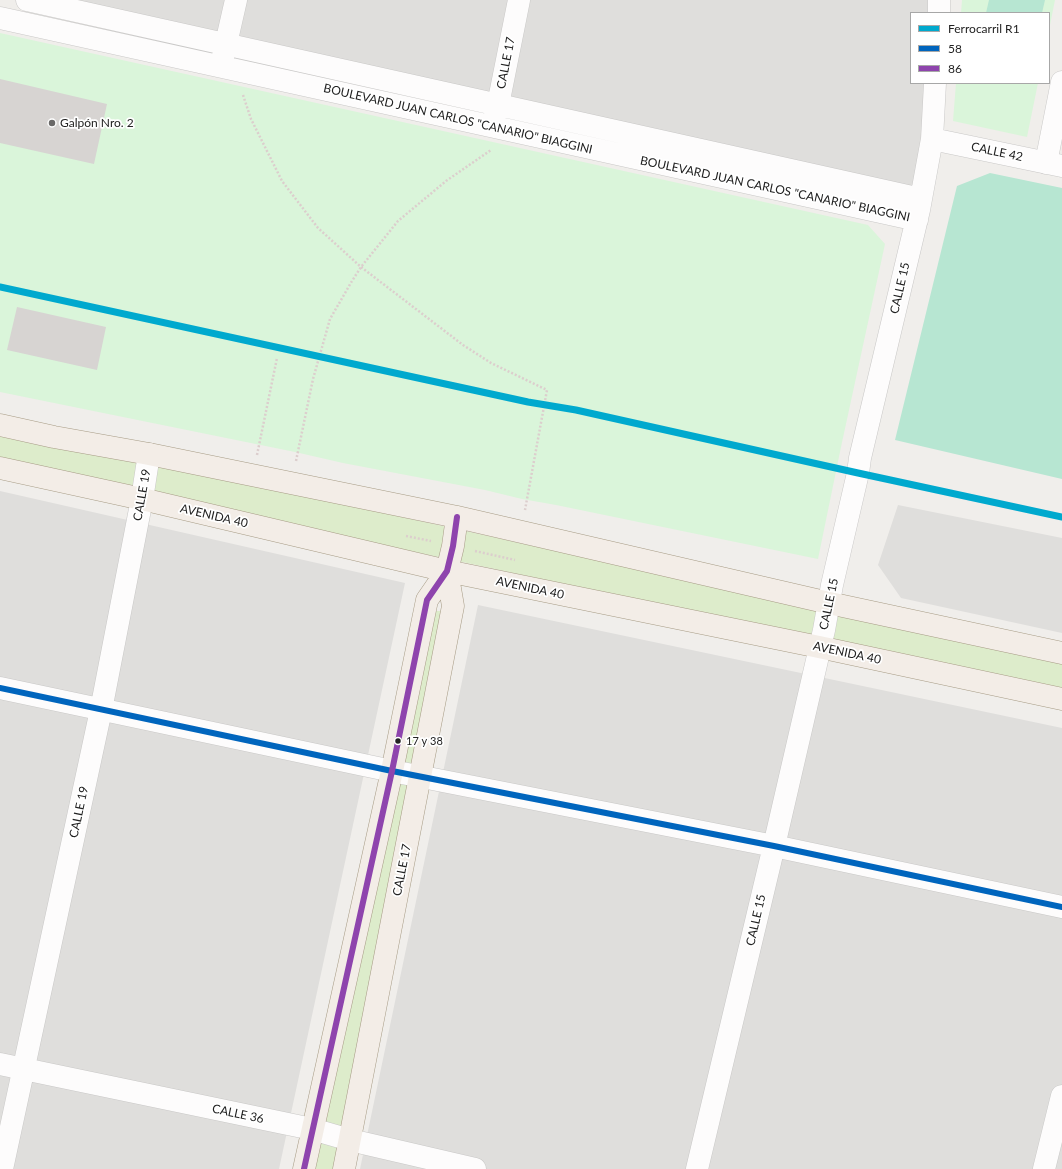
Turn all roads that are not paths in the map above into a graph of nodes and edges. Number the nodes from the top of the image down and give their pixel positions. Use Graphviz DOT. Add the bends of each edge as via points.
graph roads {
  1 [pos="27,0"];
  2 [pos="236,0"];
  3 [pos="519,0"];
  4 [pos="939,0"];
  5 [pos="938,12"];
  6 [pos="0,18"];
  7 [pos="226,44"];
  8 [pos="228,68"];
  9 [pos="1062,82"];
  10 [pos="935,84"];
  11 [pos="498,105"];
  12 [pos="492,126"];
  13 [pos="932,139"];
  14 [pos="1054,164"];
  15 [pos="921,199"];
  16 [pos="916,220"];
  17 [pos="0,425"];
  18 [pos="149,454"];
  19 [pos="0,468"];
  20 [pos="142,499"];
  21 [pos="457,517"];
  22 [pos="447,571"];
  23 [pos="829,603"];
  24 [pos="819,647"];
  25 [pos="1062,653"];
  26 [pos="0,688"];
  27 [pos="1062,698"];
  28 [pos="100,710"];
  29 [pos="392,771"];
  30 [pos="420,777"];
  31 [pos="774,846"];
  32 [pos="1062,907"];
  33 [pos="0,1064"];
  34 [pos="23,1069"];
  35 [pos="1062,1096"];
  36 [pos="312,1129"];
  37 [pos="350,1140"];
  38 [pos="2,1169"];
  39 [pos="304,1169"];
  40 [pos="344,1169"];
  41 [pos="475,1169"];
  42 [pos="697,1169"];
  43 [pos="1044,1169"];
  1 -- 7 [label="street, BOULEVARD JUAN CARLOS \"CANARIO\" BIAGGINI"];
  2 -- 7 [label="street"];
  3 -- 11 [label="street, CALLE 17"];
  4 -- 5 [label="street"];
  6 -- 8 [label="street, BOULEVARD JUAN CARLOS \"CANARIO\" BIAGGINI"];
  7 -- 8 [label="street"];
  7 -- 11 [label="street, BOULEVARD JUAN CARLOS \"CANARIO\" BIAGGINI"];
  8 -- 12 [label="street, BOULEVARD JUAN CARLOS \"CANARIO\" BIAGGINI"];
  9 -- 14 [label="street"];
  10 -- 13 [label="street, CALLE 15"];
  11 -- 12 [label="street, CALLE 17"];
  11 -- 15 [label="street, BOULEVARD JUAN CARLOS \"CANARIO\" BIAGGINI"];
  12 -- 16 [label="street, BOULEVARD JUAN CARLOS \"CANARIO\" BIAGGINI"];
  13 -- 14 [label="street, CALLE 42"];
  13 -- 15 [label="street, CALLE 15"];
  15 -- 16 [label="street, CALLE 15"];
  16 -- 23 [label="street, CALLE 15"];
  17 -- 18 [label="main road"];
  18 -- 20 [label="street, CALLE 19"];
  18 -- 21 [label="main road"];
  19 -- 20 [label="main road, AVENIDA 40"];
  20 -- 22 [label="main road, AVENIDA 40"];
  20 -- 28 [label="street, CALLE 19"];
  21 -- 22 [label="main road, CALLE 17"];
  21 -- 23 [label="main road"];
  22 -- 24 [label="main road, AVENIDA 40"];
  22 -- 29 [label="main road, CALLE 17" via="427,600"];
  22 -- 30 [label="main road, CALLE 17" via="453,606"];
  23 -- 24 [label="street, CALLE 15"];
  23 -- 25 [label="main road"];
  24 -- 27 [label="main road, AVENIDA 40"];
  24 -- 31 [label="street, CALLE 15"];
  26 -- 28 [label="street"];
  28 -- 29 [label="street"];
  28 -- 34 [label="street, CALLE 19"];
  29 -- 30 [label="street"];
  29 -- 36 [label="main road, CALLE 17"];
  30 -- 31 [label="street"];
  30 -- 37 [label="main road, CALLE 17"];
  31 -- 32 [label="street"];
  31 -- 42 [label="street, CALLE 15"];
  33 -- 34 [label="street, CALLE 36"];
  34 -- 36 [label="street, CALLE 36"];
  34 -- 38 [label="street, CALLE 19"];
  35 -- 43 [label="street"];
  36 -- 37 [label="street, CALLE 36"];
  36 -- 39 [label="main road, CALLE 17"];
  37 -- 40 [label="main road, CALLE 17"];
  37 -- 41 [label="street, CALLE 36"];
}
